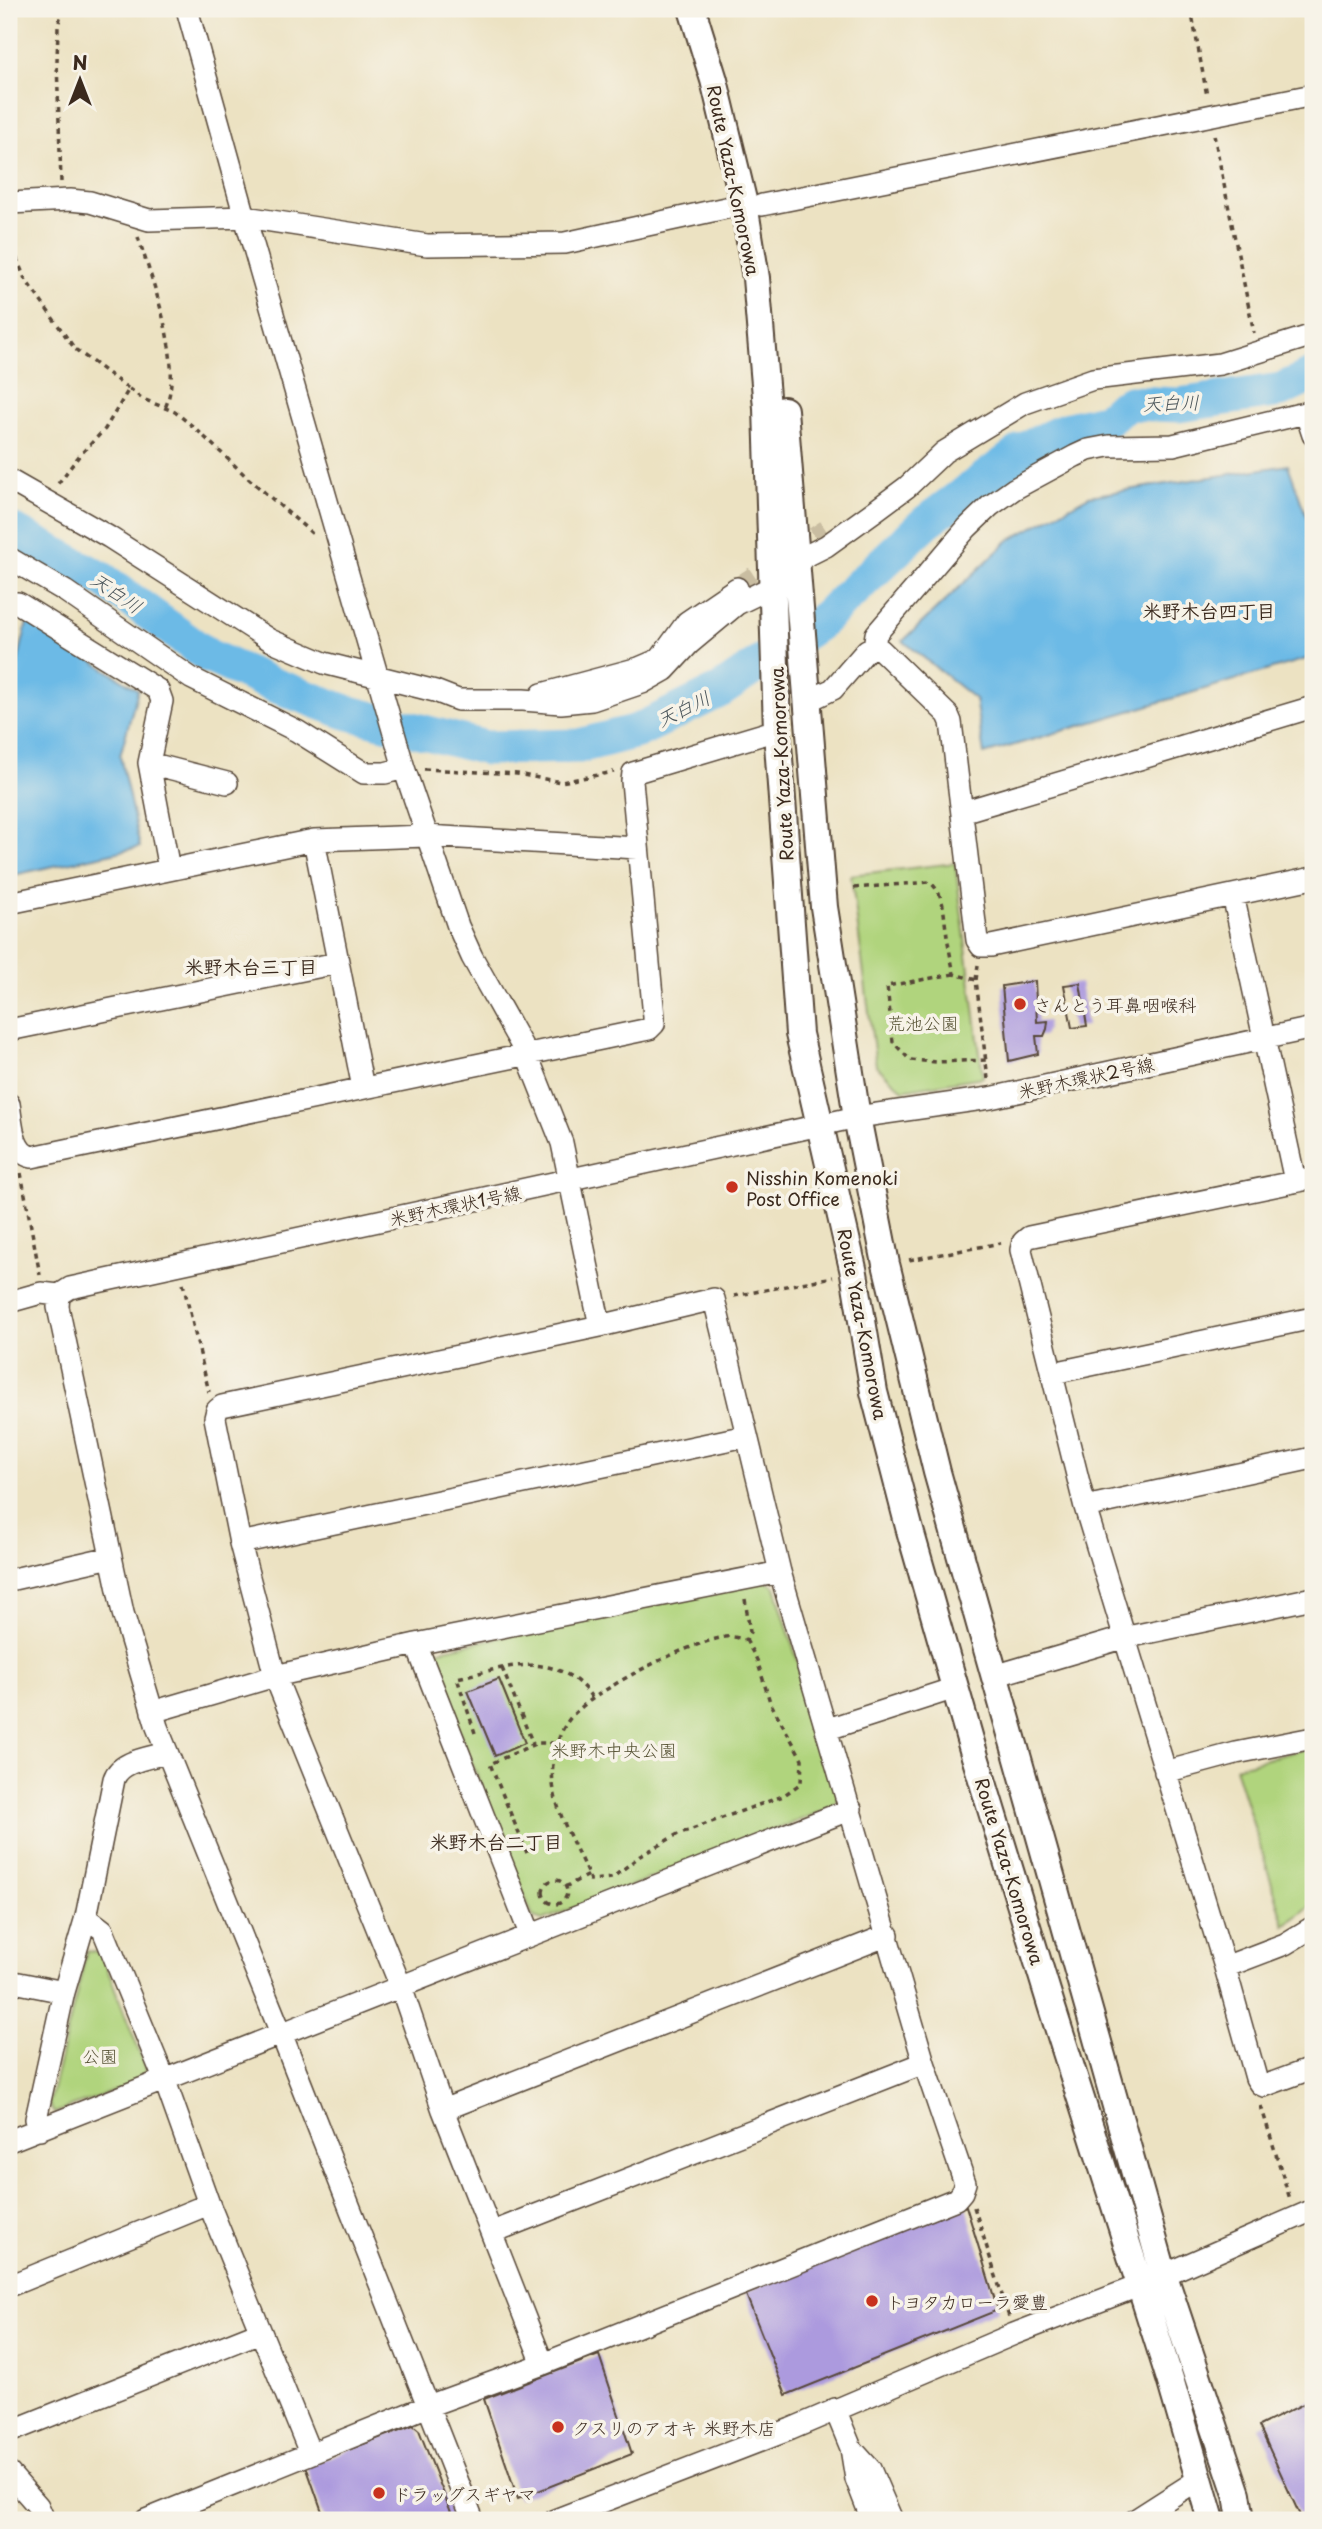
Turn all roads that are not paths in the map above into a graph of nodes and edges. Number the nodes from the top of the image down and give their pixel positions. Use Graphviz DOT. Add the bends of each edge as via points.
graph roads {
  1 [pos="187,9"];
  2 [pos="692,9"];
  3 [pos="704,9"];
  4 [pos="1313,95"];
  5 [pos="9,203"];
  6 [pos="753,205"];
  7 [pos="245,217"];
  8 [pos="1313,335"];
  9 [pos="1310,412"];
  10 [pos="1313,435"];
  11 [pos="944,452"];
  12 [pos="9,480"];
  13 [pos="826,530"];
  14 [pos="9,558"];
  15 [pos="796,561"];
  16 [pos="737,588"];
  17 [pos="772,593"];
  18 [pos="9,603"];
  19 [pos="874,647"];
  20 [pos="378,676"];
  21 [pos="808,688"];
  22 [pos="523,699"];
  23 [pos="1313,707"];
  24 [pos="777,730"];
  25 [pos="149,763"];
  26 [pos="403,763"];
  27 [pos="227,783"];
  28 [pos="962,813"];
  29 [pos="426,836"];
  30 [pos="314,840"];
  31 [pos="638,848"];
  32 [pos="169,869"];
  33 [pos="1313,878"];
  34 [pos="1233,895"];
  35 [pos="9,903"];
  36 [pos="337,963"];
  37 [pos="1313,1028"];
  38 [pos="9,1030"];
  39 [pos="1265,1038"];
  40 [pos="527,1055"];
  41 [pos="363,1088"];
  42 [pos="9,1104"];
  43 [pos="857,1118"];
  44 [pos="821,1125"];
  45 [pos="1304,1180"];
  46 [pos="570,1181"];
  47 [pos="54,1296"];
  48 [pos="9,1302"];
  49 [pos="1313,1318"];
  50 [pos="600,1326"];
  51 [pos="1053,1373"];
  52 [pos="746,1436"];
  53 [pos="1313,1458"];
  54 [pos="1085,1507"];
  55 [pos="240,1543"];
  56 [pos="111,1557"];
  57 [pos="780,1572"];
  58 [pos="9,1580"];
  59 [pos="1313,1598"];
  60 [pos="1124,1638"];
  61 [pos="416,1644"];
  62 [pos="275,1676"];
  63 [pos="994,1676"];
  64 [pos="955,1688"];
  65 [pos="152,1712"];
  66 [pos="828,1730"];
  67 [pos="1313,1738"];
  68 [pos="166,1753"];
  69 [pos="1165,1772"];
  70 [pos="851,1809"];
  71 [pos="86,1917"];
  72 [pos="1313,1927"];
  73 [pos="530,1934"];
  74 [pos="888,1935"];
  75 [pos="1225,1967"];
  76 [pos="9,1981"];
  77 [pos="401,1987"];
  78 [pos="64,1992"];
  79 [pos="281,2034"];
  80 [pos="924,2063"];
  81 [pos="1313,2068"];
  82 [pos="165,2081"];
  83 [pos="443,2110"];
  84 [pos="40,2130"];
  85 [pos="9,2141"];
  86 [pos="209,2204"];
  87 [pos="1304,2214"];
  88 [pos="493,2232"];
  89 [pos="1152,2281"];
  90 [pos="9,2286"];
  91 [pos="260,2332"];
  92 [pos="543,2364"];
  93 [pos="428,2406"];
  94 [pos="835,2409"];
  95 [pos="9,2432"];
  96 [pos="851,2448"];
  97 [pos="310,2453"];
  98 [pos="9,2473"];
  99 [pos="1199,2479"];
  100 [pos="44,2520"];
  101 [pos="146,2520"];
  102 [pos="473,2520"];
  103 [pos="555,2520"];
  104 [pos="872,2520"];
  105 [pos="892,2520"];
  106 [pos="1135,2520"];
  107 [pos="1211,2520"];
  108 [pos="1241,2520"];
  1 -- 7 [label="street"];
  2 -- 6 [label="main road, Route Yaza-Komorowa"];
  3 -- 6 [label="main road, Route Yaza-Komorowa"];
  4 -- 6 [label="street"];
  5 -- 7 [label="street" via="90,202 149,220"];
  6 -- 7 [label="street" via="565,243 427,245"];
  6 -- 15 [label="main road, Route Yaza-Komorowa" via="773,277"];
  6 -- 17 [label="main road, Route Yaza-Komorowa"];
  7 -- 20 [label="street"];
  8 -- 11 [label="street" via="1220,364 1093,379 1025,402"];
  9 -- 10 [label="street"];
  9 -- 19 [label="street" via="1173,444 1088,450 1062,463 1014,489 967,528 876,634"];
  11 -- 13 [label="street" via="915,463"];
  11 -- 15 [label="street" via="876,510"];
  12 -- 20 [label="street" via="109,537 270,640 324,663"];
  14 -- 26 [label="street" via="191,678 297,731 364,773 385,773"];
  15 -- 21 [label="main road, Route Yaza-Komorowa"];
  16 -- 22 [label="street" via="687,622 660,659"];
  17 -- 22 [label="street" via="737,604 664,670 642,683 592,700"];
  17 -- 24 [label="main road, Route Yaza-Komorowa"];
  18 -- 25 [label="street" via="18,603 158,690 162,701"];
  19 -- 21 [label="street" via="833,689"];
  19 -- 28 [label="street" via="948,715"];
  20 -- 22 [label="street" via="458,700"];
  20 -- 26 [label="street"];
  21 -- 43 [label="main road, Route Yaza-Komorowa" via="824,906"];
  23 -- 28 [label="street"];
  24 -- 31 [label="street" via="633,773"];
  24 -- 44 [label="main road, Route Yaza-Komorowa" via="799,1034"];
  25 -- 27 [label="street"];
  25 -- 32 [label="street"];
  26 -- 29 [label="street"];
  28 -- 34 [label="street" via="981,946"];
  29 -- 30 [label="street"];
  29 -- 31 [label="street"];
  29 -- 40 [label="street" via="472,957"];
  30 -- 32 [label="street"];
  30 -- 36 [label="street"];
  31 -- 40 [label="street" via="654,1024 649,1029"];
  32 -- 35 [label="street"];
  33 -- 34 [label="street"];
  34 -- 39 [label="street"];
  36 -- 38 [label="street"];
  36 -- 41 [label="street"];
  37 -- 39 [label="street, 米野木環状2号線"];
  39 -- 43 [label="street, 米野木環状2号線" via="990,1098"];
  39 -- 45 [label="street"];
  40 -- 41 [label="street"];
  40 -- 46 [label="street" via="562,1143"];
  41 -- 42 [label="street" via="33,1157 18,1150"];
  43 -- 44 [label="street, 米野木環状1号線"];
  43 -- 63 [label="main road, Route Yaza-Komorowa" via="886,1264 937,1472"];
  44 -- 46 [label="street, 米野木環状1号線"];
  44 -- 64 [label="main road, Route Yaza-Komorowa" via="854,1273 874,1392"];
  45 -- 51 [label="street" via="1029,1237 1021,1250"];
  46 -- 47 [label="street, 米野木環状1号線" via="70,1288"];
  46 -- 50 [label="street"];
  47 -- 48 [label="street, 米野木環状1号線"];
  47 -- 56 [label="street"];
  49 -- 51 [label="street"];
  50 -- 52 [label="street" via="714,1299"];
  50 -- 55 [label="street" via="222,1406 215,1418"];
  51 -- 54 [label="street"];
  52 -- 55 [label="street"];
  52 -- 57 [label="street"];
  53 -- 54 [label="street"];
  54 -- 60 [label="street"];
  55 -- 62 [label="street"];
  56 -- 58 [label="street"];
  56 -- 65 [label="street"];
  57 -- 61 [label="street"];
  57 -- 66 [label="street"];
  59 -- 60 [label="street"];
  60 -- 63 [label="street"];
  60 -- 69 [label="street"];
  61 -- 62 [label="street"];
  61 -- 73 [label="street"];
  62 -- 65 [label="street"];
  62 -- 77 [label="street"];
  63 -- 89 [label="main road, Route Yaza-Komorowa"];
  64 -- 66 [label="street"];
  64 -- 89 [label="main road, Route Yaza-Komorowa" via="1052,2008"];
  65 -- 68 [label="street"];
  66 -- 70 [label="street"];
  67 -- 69 [label="street"];
  68 -- 71 [label="street" via="124,1766 116,1773"];
  68 -- 79 [label="street"];
  69 -- 75 [label="street"];
  70 -- 73 [label="street"];
  70 -- 74 [label="street"];
  71 -- 78 [label="street"];
  71 -- 82 [label="street" via="103,1930"];
  72 -- 75 [label="street"];
  73 -- 77 [label="street"];
  74 -- 80 [label="street"];
  74 -- 83 [label="street"];
  75 -- 81 [label="street" via="1259,2084"];
  76 -- 78 [label="street"];
  77 -- 79 [label="street"];
  77 -- 83 [label="street"];
  78 -- 84 [label="street" via="36,2119"];
  79 -- 82 [label="street"];
  79 -- 93 [label="street"];
  80 -- 88 [label="street"];
  80 -- 92 [label="street" via="965,2182 956,2199"];
  82 -- 84 [label="street"];
  82 -- 86 [label="street"];
  83 -- 88 [label="street"];
  84 -- 85 [label="street"];
  86 -- 90 [label="street"];
  86 -- 91 [label="street"];
  87 -- 89 [label="street"];
  88 -- 92 [label="street"];
  89 -- 94 [label="street"];
  89 -- 99 [label="main road, Route Yaza-Komorowa"];
  89 -- 108 [label="main road, Route Yaza-Komorowa" via="1237,2494"];
  91 -- 95 [label="street"];
  91 -- 97 [label="street"];
  92 -- 93 [label="street"];
  93 -- 97 [label="street"];
  93 -- 102 [label="street"];
  94 -- 96 [label="street"];
  94 -- 103 [label="street"];
  96 -- 104 [label="street" via="856,2479"];
  96 -- 105 [label="street" via="870,2469"];
  97 -- 101 [label="street"];
  98 -- 100 [label="street" via="38,2506"];
  99 -- 106 [label="street"];
  99 -- 107 [label="main road, Route Yaza-Komorowa"];
}
